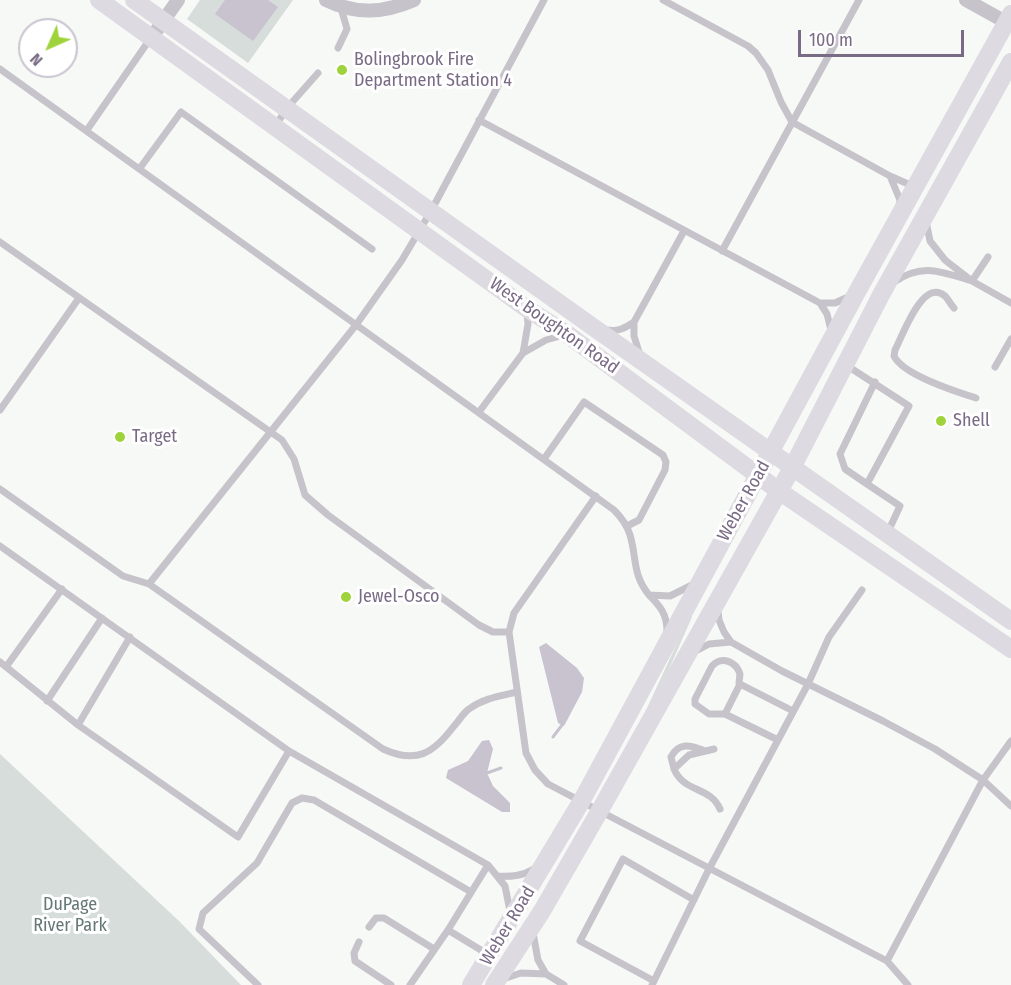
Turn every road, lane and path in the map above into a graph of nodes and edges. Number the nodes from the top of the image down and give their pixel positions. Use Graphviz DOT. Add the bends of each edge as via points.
graph roads {
  1 [pos="99,0"];
  2 [pos="134,0"];
  3 [pos="178,0"];
  4 [pos="326,0"];
  5 [pos="414,0"];
  6 [pos="544,0"];
  7 [pos="663,0"];
  8 [pos="859,0"];
  9 [pos="966,0"];
  10 [pos="341,8"];
  11 [pos="163,21"];
  12 [pos="1009,21"];
  13 [pos="152,37"];
  14 [pos="338,48"];
  15 [pos="1011,62"];
  16 [pos="0,69"];
  17 [pos="318,73"];
  18 [pos="287,108"];
  19 [pos="479,120"];
  20 [pos="792,122"];
  21 [pos="274,127"];
  22 [pos="87,129"];
  23 [pos="140,168"];
  24 [pos="890,176"];
  25 [pos="915,187"];
  26 [pos="431,211"];
  27 [pos="925,214"];
  28 [pos="897,219"];
  29 [pos="419,231"];
  30 [pos="684,231"];
  31 [pos="0,242"];
  32 [pos="372,249"];
  33 [pos="722,251"];
  34 [pos="988,257"];
  35 [pos="899,262"];
  36 [pos="972,281"];
  37 [pos="884,288"];
  38 [pos="857,292"];
  39 [pos="79,298"];
  40 [pos="820,303"];
  41 [pos="1011,303"];
  42 [pos="526,308"];
  43 [pos="954,308"];
  44 [pos="634,322"];
  45 [pos="356,325"];
  46 [pos="593,327"];
  47 [pos="567,334"];
  48 [pos="1011,339"];
  49 [pos="830,344"];
  50 [pos="523,353"];
  51 [pos="644,362"];
  52 [pos="845,364"];
  53 [pos="995,367"];
  54 [pos="875,382"];
  55 [pos="976,398"];
  56 [pos="0,410"];
  57 [pos="479,412"];
  58 [pos="271,432"];
  59 [pos="771,452"];
  60 [pos="544,459"];
  61 [pos="792,468"];
  62 [pos="758,476"];
  63 [pos="867,484"];
  64 [pos="0,489"];
  65 [pos="779,491"];
  66 [pos="596,496"];
  67 [pos="627,526"];
  68 [pos="887,534"];
  69 [pos="0,546"];
  70 [pos="701,578"];
  71 [pos="149,584"];
  72 [pos="62,589"];
  73 [pos="862,590"];
  74 [pos="649,595"];
  75 [pos="717,601"];
  76 [pos="102,618"];
  77 [pos="1011,621"];
  78 [pos="509,632"];
  79 [pos="130,637"];
  80 [pos="731,642"];
  81 [pos="667,645"];
  82 [pos="1011,649"];
  83 [pos="686,657"];
  84 [pos="3,664"];
  85 [pos="740,684"];
  86 [pos="808,684"];
  87 [pos="517,692"];
  88 [pos="47,701"];
  89 [pos="793,711"];
  90 [pos="725,714"];
  91 [pos="78,725"];
  92 [pos="778,740"];
  93 [pos="1011,741"];
  94 [pos="714,749"];
  95 [pos="289,750"];
  96 [pos="703,750"];
  97 [pos="674,769"];
  98 [pos="983,780"];
  99 [pos="581,802"];
  100 [pos="1011,806"];
  101 [pos="720,809"];
  102 [pos="599,812"];
  103 [pos="547,861"];
  104 [pos="488,865"];
  105 [pos="710,869"];
  106 [pos="497,876"];
  107 [pos="471,892"];
  108 [pos="694,900"];
  109 [pos="512,920"];
  110 [pos="369,927"];
  111 [pos="531,927"];
  112 [pos="448,930"];
  113 [pos="359,942"];
  114 [pos="434,949"];
  115 [pos="490,956"];
  116 [pos="887,961"];
  117 [pos="546,974"];
  118 [pos="499,977"];
  119 [pos="653,983"];
  120 [pos="258,985"];
  121 [pos="391,985"];
  122 [pos="410,985"];
  123 [pos="471,985"];
  124 [pos="564,985"];
  125 [pos="908,985"];
  1 -- 13 [label="main road, West Boughton Road"];
  2 -- 11 [label="main road, West Boughton Road"];
  3 -- 11 [label="street"];
  4 -- 10 [label="street"];
  5 -- 10 [label="street" via="396,8 369,12"];
  6 -- 19 [label="lane"];
  7 -- 20 [label="lane" via="756,53"];
  8 -- 20 [label="lane"];
  9 -- 12 [label="street"];
  10 -- 14 [label="lane" via="347,29"];
  11 -- 13 [label="street"];
  11 -- 18 [label="main road, West Boughton Road"];
  12 -- 25 [label="main road, Weber Road"];
  13 -- 21 [label="main road, West Boughton Road"];
  13 -- 22 [label="lane"];
  15 -- 27 [label="main road, Weber Road"];
  16 -- 22 [label="lane"];
  17 -- 18 [label="lane"];
  18 -- 21 [label="lane"];
  18 -- 26 [label="main road, West Boughton Road"];
  19 -- 26 [label="lane"];
  19 -- 30 [label="lane"];
  20 -- 24 [label="lane"];
  20 -- 33 [label="lane"];
  21 -- 29 [label="main road, West Boughton Road"];
  22 -- 23 [label="lane"];
  23 -- 32 [label="lane" via="181,112"];
  23 -- 45 [label="lane"];
  24 -- 25 [label="lane"];
  24 -- 28 [label="lane" via="900,200"];
  25 -- 28 [label="main road, Weber Road"];
  25 -- 35 [label="main road" via="920,201 896,250"];
  26 -- 29 [label="lane"];
  26 -- 46 [label="main road, West Boughton Road"];
  27 -- 35 [label="main road, Weber Road"];
  27 -- 36 [label="lane" via="930,241 945,260"];
  28 -- 38 [label="main road, Weber Road"];
  29 -- 42 [label="main road, West Boughton Road"];
  29 -- 45 [label="lane"];
  30 -- 33 [label="lane"];
  30 -- 44 [label="lane"];
  31 -- 39 [label="lane"];
  33 -- 40 [label="lane"];
  34 -- 36 [label="lane"];
  35 -- 37 [label="main road, Weber Road"];
  36 -- 37 [label="lane" via="930,269 908,272"];
  36 -- 41 [label="lane"];
  37 -- 52 [label="main road, Weber Road"];
  38 -- 40 [label="lane" via="835,303"];
  38 -- 49 [label="main road, Weber Road"];
  39 -- 56 [label="lane"];
  39 -- 58 [label="lane"];
  40 -- 49 [label="lane" via="831,326"];
  42 -- 47 [label="main road, West Boughton Road"];
  42 -- 50 [label="lane" via="528,324"];
  43 -- 55 [label="lane" via="944,295 928,293 919,303 894,356 900,364 940,387"];
  44 -- 46 [label="lane" via="613,332"];
  44 -- 51 [label="lane" via="636,347"];
  45 -- 57 [label="lane"];
  45 -- 58 [label="lane"];
  46 -- 51 [label="main road, West Boughton Road"];
  47 -- 50 [label="lane"];
  47 -- 62 [label="main road, West Boughton Road"];
  48 -- 53 [label="lane"];
  49 -- 59 [label="main road, Weber Road"];
  50 -- 57 [label="lane"];
  51 -- 59 [label="main road, West Boughton Road"];
  52 -- 54 [label="lane"];
  52 -- 61 [label="main road, Weber Road"];
  54 -- 63 [label="lane" via="840,454 845,469"];
  54 -- 63 [label="lane" via="909,406"];
  57 -- 60 [label="lane"];
  58 -- 71 [label="lane"];
  58 -- 78 [label="lane" via="289,449 305,495 315,505 479,625 493,632"];
  59 -- 61 [label="main road, West Boughton Road"];
  59 -- 62 [label="main road, Weber Road"];
  60 -- 66 [label="lane"];
  60 -- 67 [label="lane" via="584,402 663,455 665,470 639,520"];
  61 -- 65 [label="main road, Weber Road"];
  61 -- 68 [label="main road, West Boughton Road"];
  62 -- 65 [label="main road, West Boughton Road"];
  62 -- 70 [label="main road, Weber Road"];
  63 -- 68 [label="lane" via="900,506"];
  64 -- 71 [label="lane" via="123,576"];
  65 -- 75 [label="main road, Weber Road"];
  65 -- 82 [label="main road, West Boughton Road"];
  66 -- 67 [label="lane"];
  66 -- 78 [label="lane" via="514,613"];
  67 -- 74 [label="lane" via="640,585"];
  68 -- 77 [label="main road, West Boughton Road"];
  69 -- 72 [label="lane"];
  70 -- 74 [label="lane" via="670,596"];
  70 -- 81 [label="main road, Weber Road"];
  71 -- 87 [label="lane" via="398,756 414,757 429,752 443,741 467,710 487,698"];
  72 -- 76 [label="lane"];
  72 -- 84 [label="lane"];
  73 -- 86 [label="lane" via="829,637"];
  74 -- 81 [label="lane" via="663,610"];
  75 -- 80 [label="lane" via="719,620"];
  75 -- 83 [label="main road, Weber Road"];
  76 -- 79 [label="lane"];
  76 -- 88 [label="lane"];
  78 -- 87 [label="lane"];
  79 -- 91 [label="lane"];
  79 -- 95 [label="lane"];
  80 -- 83 [label="lane" via="709,645"];
  80 -- 86 [label="lane"];
  81 -- 99 [label="main road, Weber Road"];
  83 -- 102 [label="main road, Weber Road"];
  84 -- 88 [label="lane"];
  85 -- 89 [label="lane"];
  85 -- 90 [label="lane"];
  85 -- 90 [label="lane" via="738,668 718,660 696,696 695,704 700,709 712,715"];
  86 -- 89 [label="lane"];
  86 -- 98 [label="lane" via="931,746"];
  87 -- 99 [label="lane" via="526,753 535,770 548,784"];
  88 -- 91 [label="lane"];
  89 -- 92 [label="lane"];
  90 -- 92 [label="lane"];
  91 -- 95 [label="lane" via="238,837"];
  92 -- 105 [label="lane"];
  93 -- 98 [label="lane"];
  94 -- 96 [label="lane"];
  95 -- 104 [label="lane"];
  96 -- 97 [label="lane" via="689,755"];
  96 -- 97 [label="lane" via="689,745 678,748 671,757"];
  97 -- 101 [label="lane" via="684,783 716,800"];
  98 -- 100 [label="lane"];
  98 -- 116 [label="lane"];
  99 -- 102 [label="lane"];
  99 -- 103 [label="main road, Weber Road"];
  102 -- 105 [label="lane"];
  102 -- 111 [label="main road, Weber Road"];
  103 -- 106 [label="lane" via="526,873"];
  103 -- 109 [label="main road, Weber Road"];
  104 -- 106 [label="lane"];
  104 -- 107 [label="lane"];
  105 -- 108 [label="lane"];
  105 -- 116 [label="lane"];
  106 -- 109 [label="lane" via="505,886"];
  107 -- 112 [label="lane"];
  107 -- 120 [label="lane" via="314,800 302,798 292,803 257,863 203,913 199,929"];
  108 -- 119 [label="lane"];
  108 -- 119 [label="lane" via="623,859 580,941"];
  109 -- 115 [label="main road, Weber Road"];
  110 -- 114 [label="lane" via="376,918 384,918"];
  111 -- 117 [label="lane" via="538,960"];
  111 -- 118 [label="main road, Weber Road"];
  112 -- 114 [label="lane"];
  112 -- 115 [label="lane"];
  113 -- 121 [label="lane" via="355,961"];
  114 -- 122 [label="lane"];
  115 -- 118 [label="lane"];
  115 -- 123 [label="main road, Weber Road"];
  116 -- 125 [label="lane"];
  117 -- 118 [label="lane"];
  117 -- 124 [label="lane"];
}
